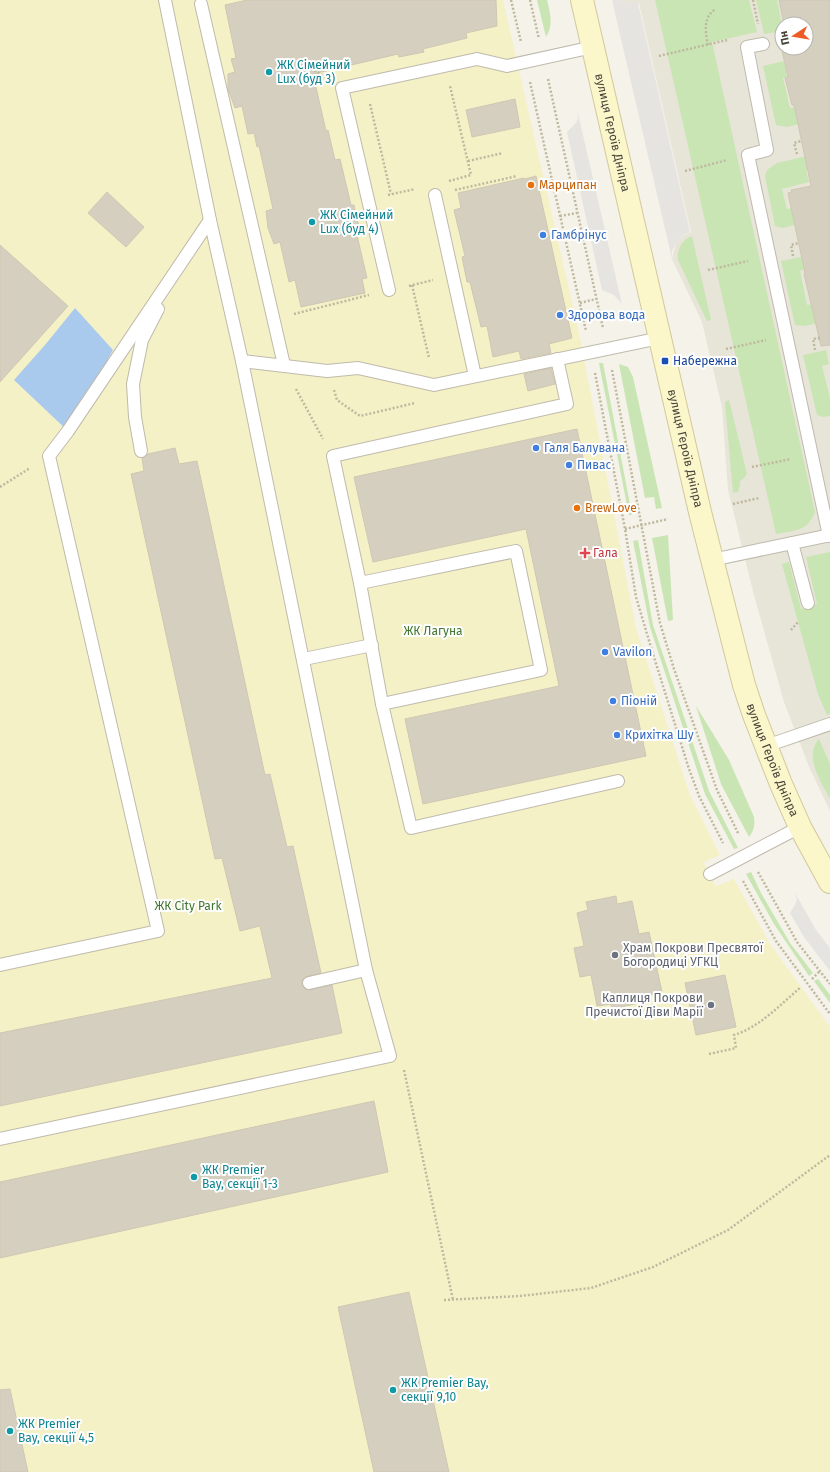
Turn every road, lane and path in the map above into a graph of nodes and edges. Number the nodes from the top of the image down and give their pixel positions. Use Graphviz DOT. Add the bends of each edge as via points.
graph roads {
  1 [pos="165,0"];
  2 [pos="511,0"];
  3 [pos="530,0"];
  4 [pos="582,0"];
  5 [pos="201,4"];
  6 [pos="716,9"];
  7 [pos="730,40"];
  8 [pos="540,44"];
  9 [pos="763,44"];
  10 [pos="708,45"];
  11 [pos="593,47"];
  12 [pos="523,49"];
  13 [pos="659,56"];
  14 [pos="547,77"];
  15 [pos="529,78"];
  16 [pos="442,87"];
  17 [pos="377,102"];
  18 [pos="801,141"];
  19 [pos="503,153"];
  20 [pos="797,154"];
  21 [pos="748,155"];
  22 [pos="468,161"];
  23 [pos="685,171"];
  24 [pos="517,176"];
  25 [pos="443,182"];
  26 [pos="416,189"];
  27 [pos="391,194"];
  28 [pos="435,195"];
  29 [pos="368,200"];
  30 [pos="577,213"];
  31 [pos="560,216"];
  32 [pos="210,220"];
  33 [pos="799,243"];
  34 [pos="770,256"];
  35 [pos="793,256"];
  36 [pos="708,270"];
  37 [pos="453,275"];
  38 [pos="412,285"];
  39 [pos="390,290"];
  40 [pos="596,299"];
  41 [pos="580,303"];
  42 [pos="272,319"];
  43 [pos="603,330"];
  44 [pos="587,334"];
  45 [pos="787,335"];
  46 [pos="660,338"];
  47 [pos="820,338"];
  48 [pos="726,349"];
  49 [pos="815,350"];
  50 [pos="429,358"];
  51 [pos="557,359"];
  52 [pos="242,361"];
  53 [pos="284,365"];
  54 [pos="594,367"];
  55 [pos="612,369"];
  56 [pos="338,371"];
  57 [pos="475,376"];
  58 [pos="434,385"];
  59 [pos="315,427"];
  60 [pos="141,451"];
  61 [pos="812,455"];
  62 [pos="49,456"];
  63 [pos="752,467"];
  64 [pos="0,487"];
  65 [pos="759,498"];
  66 [pos="733,504"];
  67 [pos="668,519"];
  68 [pos="641,525"];
  69 [pos="625,529"];
  70 [pos="829,536"];
  71 [pos="792,544"];
  72 [pos="712,560"];
  73 [pos="360,583"];
  74 [pos="808,603"];
  75 [pos="372,645"];
  76 [pos="304,659"];
  77 [pos="382,704"];
  78 [pos="830,724"];
  79 [pos="766,746"];
  80 [pos="618,781"];
  81 [pos="800,827"];
  82 [pos="740,838"];
  83 [pos="724,844"];
  84 [pos="757,870"];
  85 [pos="710,874"];
  86 [pos="741,877"];
  87 [pos="830,882"];
  88 [pos="0,965"];
  89 [pos="366,970"];
  90 [pos="820,971"];
  91 [pos="812,979"];
  92 [pos="309,983"];
  93 [pos="830,984"];
  94 [pos="801,987"];
  95 [pos="830,1014"];
  96 [pos="709,1054"];
  97 [pos="390,1056"];
  98 [pos="0,1139"];
  99 [pos="830,1155"];
  100 [pos="444,1300"];
  101 [pos="453,1300"];
  1 -- 32 [label="lane"];
  2 -- 12 [label="path"];
  3 -- 8 [label="path"];
  4 -- 11 [label="main road, вулиця Героїв Дніпра"];
  5 -- 42 [label="lane"];
  6 -- 10 [label="path" via="706,22"];
  7 -- 10 [label="path"];
  9 -- 21 [label="lane" via="746,47 767,150"];
  10 -- 13 [label="path"];
  11 -- 29 [label="lane" via="507,66 477,59 342,88"];
  11 -- 46 [label="main road, вулиця Героїв Дніпра"];
  14 -- 30 [label="path"];
  15 -- 31 [label="path"];
  16 -- 22 [label="path" via="450,85"];
  17 -- 27 [label="path" via="370,103"];
  18 -- 20 [label="path" via="794,143"];
  19 -- 22 [label="path"];
  21 -- 23 [label="path"];
  21 -- 34 [label="lane"];
  22 -- 25 [label="path" via="471,175"];
  24 -- 28 [label="path"];
  26 -- 27 [label="path"];
  27 -- 29 [label="path"];
  28 -- 37 [label="lane"];
  29 -- 39 [label="lane"];
  30 -- 31 [label="path"];
  30 -- 40 [label="path"];
  31 -- 41 [label="path"];
  32 -- 52 [label="lane"];
  32 -- 60 [label="lane" via="142,340 133,384"];
  32 -- 62 [label="lane"];
  33 -- 35 [label="path" via="791,245"];
  34 -- 36 [label="path"];
  34 -- 45 [label="lane"];
  37 -- 38 [label="path"];
  37 -- 57 [label="lane"];
  38 -- 39 [label="path"];
  38 -- 50 [label="path"];
  39 -- 42 [label="path"];
  40 -- 41 [label="path"];
  40 -- 43 [label="path"];
  41 -- 44 [label="path"];
  42 -- 53 [label="lane"];
  45 -- 48 [label="path"];
  45 -- 61 [label="lane"];
  46 -- 51 [label="lane"];
  46 -- 72 [label="main road, вулиця Героїв Дніпра"];
  47 -- 49 [label="path" via="812,339"];
  51 -- 57 [label="lane"];
  51 -- 73 [label="lane" via="567,404 333,456"];
  52 -- 53 [label="lane"];
  52 -- 76 [label="lane"];
  53 -- 56 [label="lane"];
  53 -- 59 [label="path"];
  54 -- 69 [label="path"];
  55 -- 68 [label="path"];
  56 -- 58 [label="lane" via="358,368"];
  56 -- 58 [label="path" via="333,387 337,400 360,416 437,398"];
  57 -- 58 [label="lane"];
  61 -- 63 [label="path"];
  61 -- 70 [label="lane"];
  62 -- 64 [label="path"];
  62 -- 88 [label="lane" via="158,931"];
  65 -- 66 [label="path"];
  67 -- 68 [label="path"];
  68 -- 69 [label="path"];
  68 -- 82 [label="path" via="660,623 674,669 717,790"];
  69 -- 83 [label="path" via="636,597 653,654 699,796"];
  70 -- 71 [label="lane"];
  71 -- 72 [label="lane"];
  71 -- 74 [label="lane"];
  72 -- 79 [label="main road, вулиця Героїв Дніпра" via="744,685"];
  73 -- 75 [label="lane"];
  73 -- 77 [label="lane" via="516,551 541,670"];
  75 -- 76 [label="lane"];
  75 -- 77 [label="lane"];
  76 -- 89 [label="lane"];
  77 -- 80 [label="lane" via="411,828"];
  78 -- 79 [label="lane"];
  79 -- 81 [label="main road, вулиця Героїв Дніпра"];
  81 -- 85 [label="lane"];
  81 -- 87 [label="main road, вулиця Героїв Дніпра"];
  84 -- 90 [label="path" via="797,942"];
  86 -- 95 [label="path" via="776,941"];
  89 -- 92 [label="lane"];
  89 -- 97 [label="lane"];
  90 -- 91 [label="path"];
  90 -- 93 [label="path"];
  94 -- 96 [label="path" via="760,1021 734,1035 736,1048"];
  97 -- 98 [label="lane"];
  97 -- 101 [label="path" via="402,1061"];
  99 -- 101 [label="path" via="728,1230 653,1267 591,1288"];
  100 -- 101 [label="path"];
}
